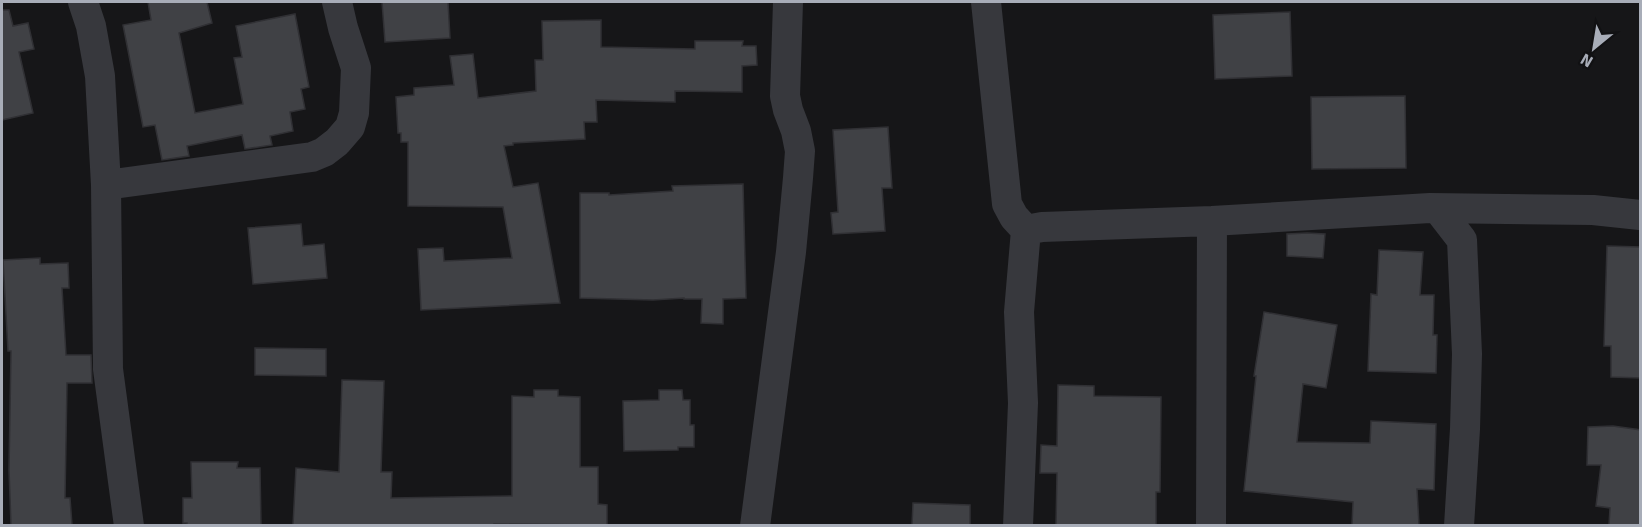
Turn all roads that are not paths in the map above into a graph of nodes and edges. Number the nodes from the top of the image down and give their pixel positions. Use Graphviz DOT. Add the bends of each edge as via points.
graph roads {
  1 [pos="83,2"];
  2 [pos="337,2"];
  3 [pos="788,2"];
  4 [pos="986,2"];
  5 [pos="106,185"];
  6 [pos="1438,209"];
  7 [pos="1486,209"];
  8 [pos="1641,215"];
  9 [pos="1212,221"];
  10 [pos="1026,230"];
  11 [pos="1462,240"];
  12 [pos="129,525"];
  13 [pos="755,525"];
  14 [pos="1018,525"];
  15 [pos="1211,525"];
  16 [pos="1459,525"];
  1 -- 5 [label="street" via="100,76"];
  2 -- 5 [label="street" via="356,68 354,113 350,127 337,142 312,157"];
  3 -- 13 [label="street" via="785,96 800,151 791,252"];
  4 -- 10 [label="street" via="1007,204"];
  5 -- 12 [label="street" via="108,369"];
  6 -- 7 [label="street"];
  6 -- 9 [label="street"];
  6 -- 11 [label="street"];
  7 -- 8 [label="street" via="1593,210"];
  7 -- 11 [label="street"];
  9 -- 10 [label="street"];
  9 -- 15 [label="street"];
  10 -- 14 [label="street" via="1019,312 1023,403"];
  11 -- 16 [label="street" via="1467,354"];
}
